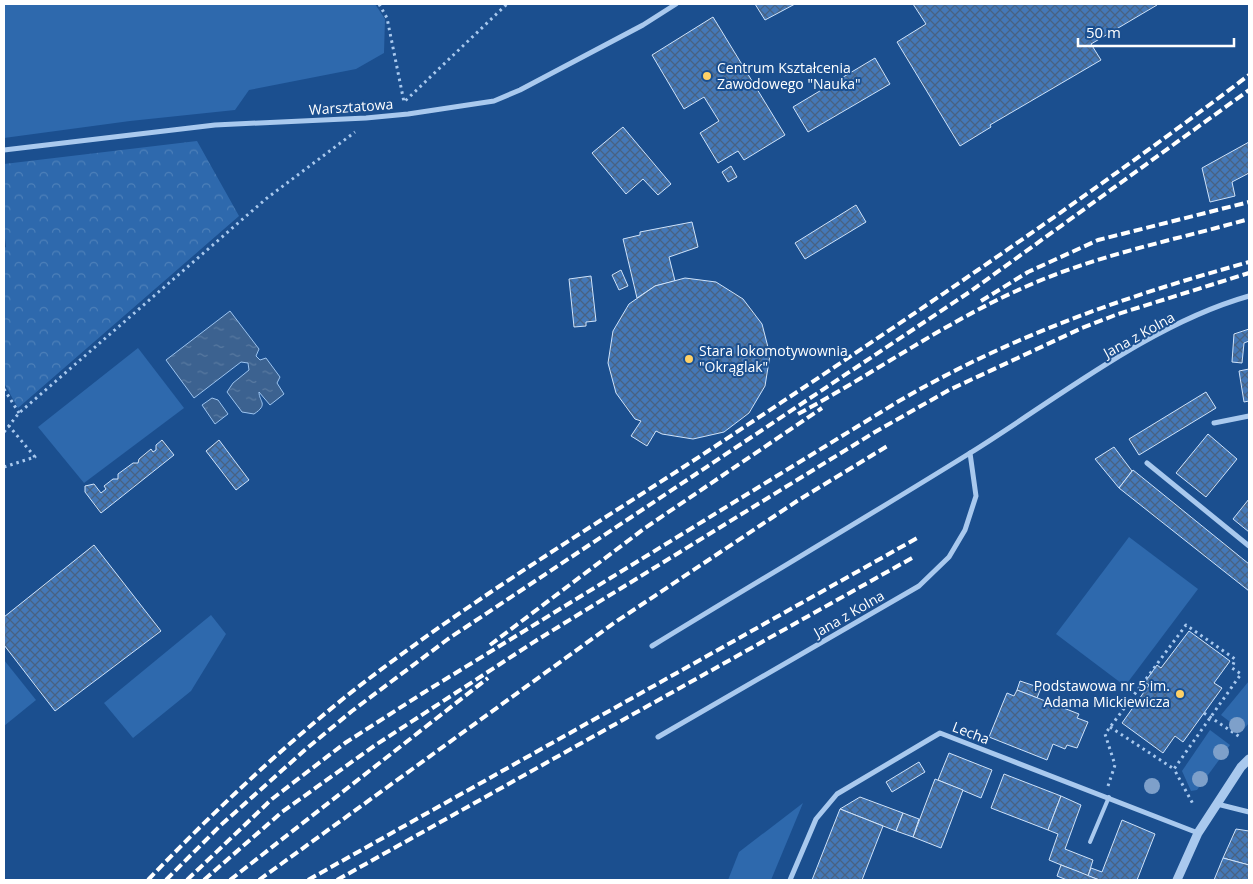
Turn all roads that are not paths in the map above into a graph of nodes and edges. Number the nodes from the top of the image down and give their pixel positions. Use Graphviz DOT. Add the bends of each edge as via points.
graph roads {
  1 [pos="676,4"];
  2 [pos="4,150"];
  3 [pos="1249,296"];
  4 [pos="1249,416"];
  5 [pos="1214,423"];
  6 [pos="970,453"];
  7 [pos="1147,463"];
  8 [pos="1249,546"];
  9 [pos="652,646"];
  10 [pos="658,737"];
  11 [pos="1249,759"];
  12 [pos="1109,797"];
  13 [pos="1216,804"];
  14 [pos="1249,812"];
  15 [pos="1198,833"];
  16 [pos="1090,842"];
  17 [pos="790,880"];
  18 [pos="1177,880"];
  1 -- 2 [label="street, Warsztatowa" via="520,90 494,101 366,118 215,125"];
  3 -- 6 [label="street, Jana z Kolna" via="1228,302 1146,340"];
  4 -- 5 [label="street"];
  6 -- 9 [label="street, Jana z Kolna"];
  6 -- 10 [label="street, Jana z Kolna" via="976,496 965,530 949,557 919,586"];
  7 -- 8 [label="street"];
  11 -- 13 [label="street"];
  12 -- 15 [label="street, Lecha"];
  12 -- 16 [label="lane"];
  12 -- 17 [label="street, Lecha" via="940,733 837,794 816,819"];
  13 -- 14 [label="street"];
  13 -- 15 [label="street"];
  15 -- 18 [label="street"];
}
